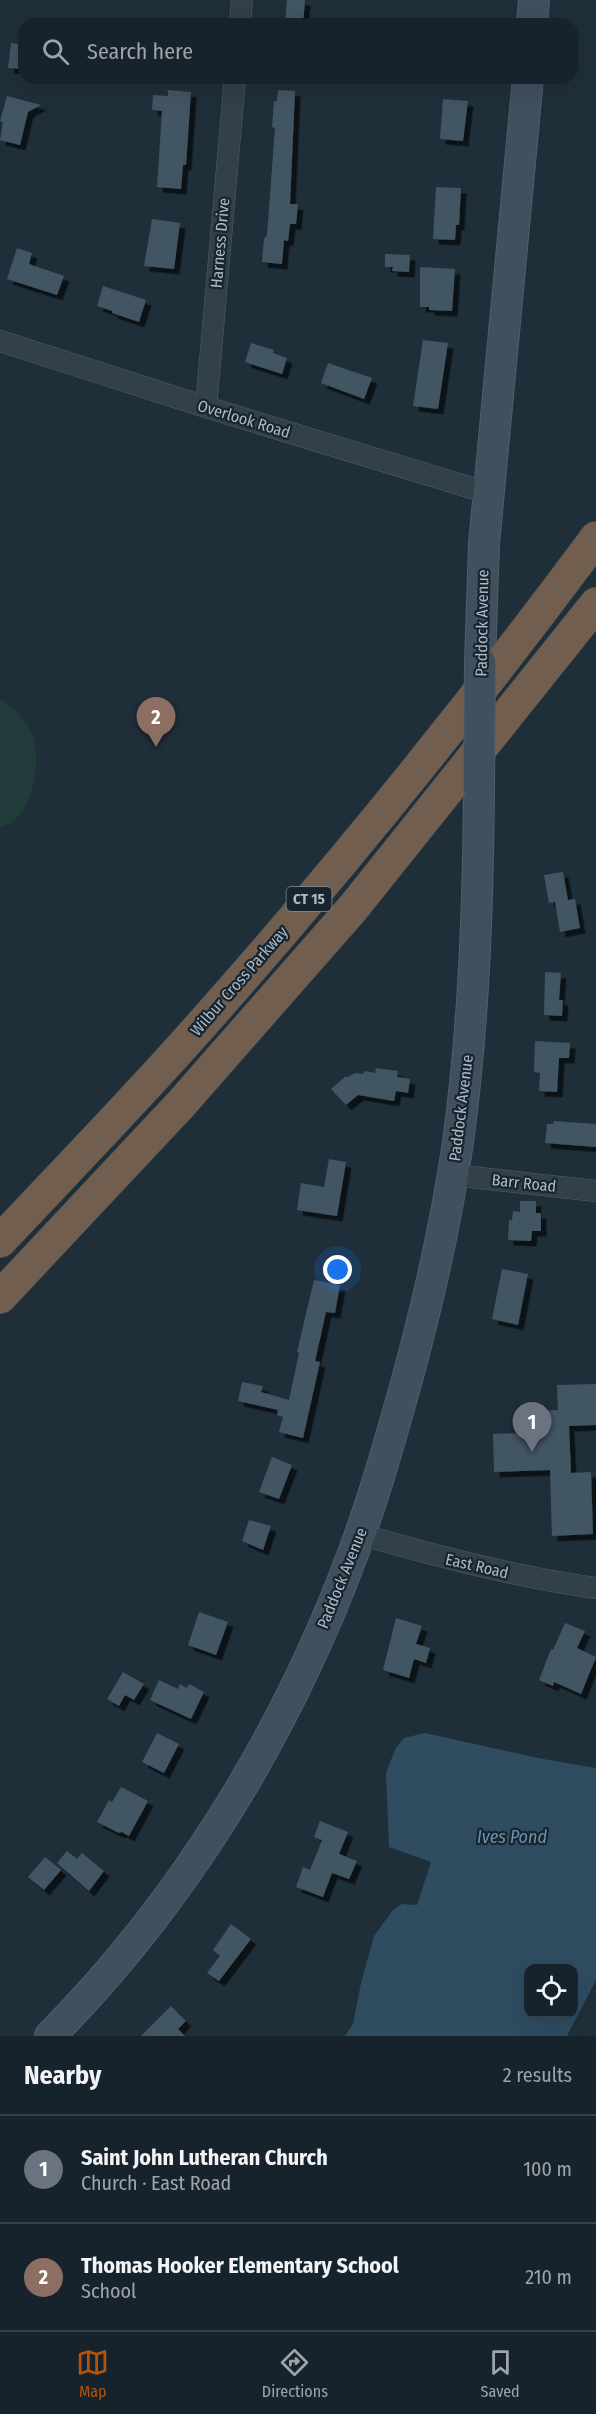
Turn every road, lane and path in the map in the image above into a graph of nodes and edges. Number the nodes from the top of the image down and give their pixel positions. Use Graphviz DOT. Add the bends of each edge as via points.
graph roads {
  1 [pos="242,0"];
  2 [pos="534,0"];
  3 [pos="240,18"];
  4 [pos="532,18"];
  5 [pos="234,84"];
  6 [pos="527,84"];
  7 [pos="0,341"];
  8 [pos="206,407"];
  9 [pos="488,493"];
  10 [pos="596,538"];
  11 [pos="596,604"];
  12 [pos="453,1175"];
  13 [pos="596,1191"];
  14 [pos="0,1241"];
  15 [pos="0,1297"];
  16 [pos="360,1534"];
  17 [pos="596,1588"];
  18 [pos="50,2036"];
  1 -- 3 [label="street"];
  2 -- 4 [label="main road"];
  5 -- 8 [label="street, Harness Drive"];
  6 -- 9 [label="main road, Paddock Avenue"];
  7 -- 8 [label="street, Overlook Road"];
  8 -- 9 [label="street, Overlook Road"];
  9 -- 12 [label="main road, Paddock Avenue, bridge" via="482,575 474,978"];
  10 -- 14 [label="highway, Wilbur Cross Parkway / CT 15" via="423,764 281,933 179,1050"];
  11 -- 15 [label="highway, CT 15" via="353,908 189,1095"];
  12 -- 13 [label="street, Barr Road"];
  12 -- 16 [label="main road, Paddock Avenue" via="412,1362"];
  16 -- 17 [label="street, East Road" via="537,1580"];
  16 -- 18 [label="main road, Paddock Avenue" via="304,1667 264,1746 214,1830 151,1921"];
}
